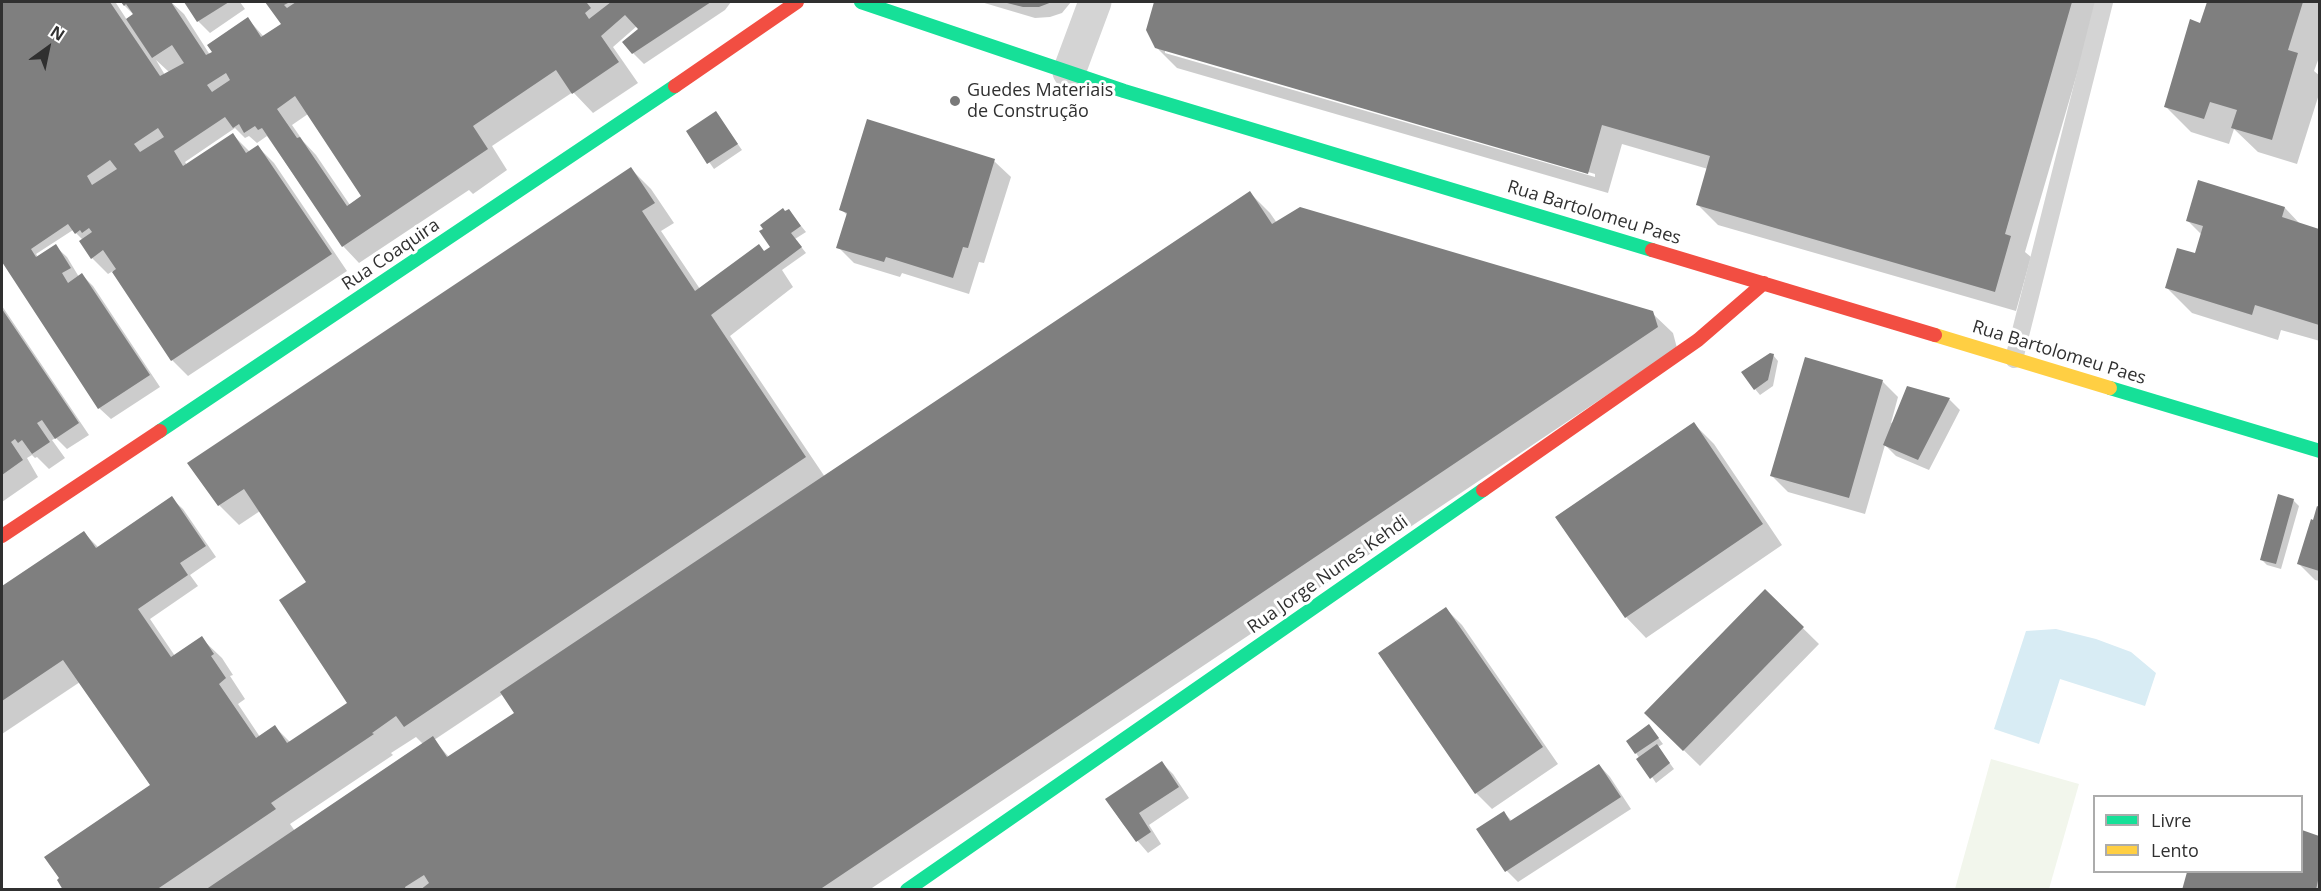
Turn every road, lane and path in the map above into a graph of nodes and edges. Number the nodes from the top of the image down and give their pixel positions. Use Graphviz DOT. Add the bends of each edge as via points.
graph roads {
  1 [pos="797,2"];
  2 [pos="861,2"];
  3 [pos="1095,2"];
  4 [pos="2104,2"];
  5 [pos="1069,72"];
  6 [pos="1764,283"];
  7 [pos="2014,359"];
  8 [pos="2319,451"];
  9 [pos="2,536"];
  10 [pos="907,890"];
  1 -- 9 [label="street, Rua Coaquira" via="609,132"];
  2 -- 5 [label="street, Rua Bartolomeu Paes"];
  3 -- 5 [label="street"];
  4 -- 7 [label="lane"];
  5 -- 6 [label="street, Rua Bartolomeu Paes"];
  6 -- 7 [label="street, Rua Bartolomeu Paes"];
  6 -- 10 [label="street, Rua Jorge Nunes Kehdi" via="1698,340"];
  7 -- 8 [label="street, Rua Bartolomeu Paes"];
}
